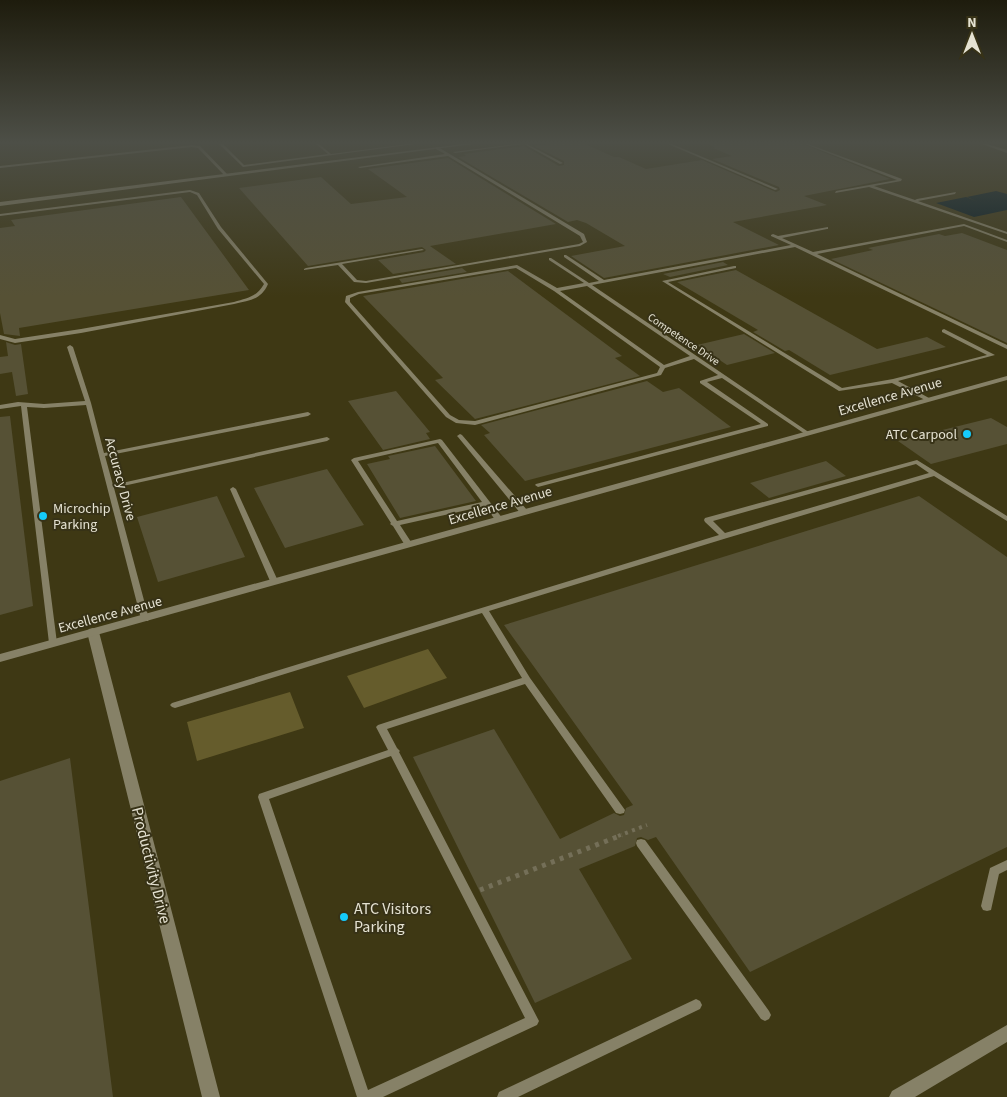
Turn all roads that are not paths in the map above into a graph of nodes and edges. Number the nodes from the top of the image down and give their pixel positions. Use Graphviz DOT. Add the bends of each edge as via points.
graph roads {
  1 [pos="69,195"];
  2 [pos="157,195"];
  3 [pos="199,195"];
  4 [pos="515,195"];
  5 [pos="901,195"];
  6 [pos="942,195"];
  7 [pos="915,200"];
  8 [pos="0,204"];
  9 [pos="0,215"];
  10 [pos="1002,226"];
  11 [pos="827,228"];
  12 [pos="996,228"];
  13 [pos="1007,232"];
  14 [pos="1007,241"];
  15 [pos="794,246"];
  16 [pos="422,250"];
  17 [pos="811,254"];
  18 [pos="566,256"];
  19 [pos="551,259"];
  20 [pos="339,264"];
  21 [pos="734,268"];
  22 [pos="306,269"];
  23 [pos="604,282"];
  24 [pos="588,285"];
  25 [pos="556,290"];
  26 [pos="944,331"];
  27 [pos="0,337"];
  28 [pos="70,347"];
  29 [pos="1007,347"];
  30 [pos="693,357"];
  31 [pos="663,367"];
  32 [pos="721,376"];
  33 [pos="1007,378"];
  34 [pos="893,381"];
  35 [pos="927,399"];
  36 [pos="88,403"];
  37 [pos="24,404"];
  38 [pos="0,407"];
  39 [pos="308,414"];
  40 [pos="807,433"];
  41 [pos="460,436"];
  42 [pos="327,439"];
  43 [pos="102,455"];
  44 [pos="934,473"];
  45 [pos="538,485"];
  46 [pos="111,487"];
  47 [pos="233,489"];
  48 [pos="487,503"];
  49 [pos="524,512"];
  50 [pos="499,519"];
  51 [pos="1007,519"];
  52 [pos="394,524"];
  53 [pos="724,536"];
  54 [pos="409,545"];
  55 [pos="274,581"];
  56 [pos="485,610"];
  57 [pos="145,619"];
  58 [pos="93,632"];
  59 [pos="53,643"];
  60 [pos="0,658"];
  61 [pos="527,680"];
  62 [pos="175,705"];
  63 [pos="395,751"];
  64 [pos="620,810"];
  65 [pos="641,843"];
  66 [pos="1007,865"];
  67 [pos="986,906"];
  68 [pos="696,1005"];
  69 [pos="766,1015"];
  70 [pos="1007,1032"];
  71 [pos="211,1097"];
  72 [pos="364,1097"];
  73 [pos="368,1097"];
  74 [pos="504,1097"];
  75 [pos="898,1097"];
  1 -- 8 [label="street"];
  2 -- 9 [label="lane"];
  3 -- 27 [label="lane" via="219,228 266,284 263,292 234,303 81,331 15,341"];
  4 -- 20 [label="lane" via="582,235 585,242 366,282 356,281"];
  5 -- 7 [label="lane"];
  6 -- 7 [label="lane"];
  7 -- 12 [label="lane"];
  10 -- 12 [label="lane"];
  11 -- 15 [label="lane" via="775,236"];
  12 -- 13 [label="lane"];
  14 -- 17 [label="lane" via="964,225"];
  15 -- 17 [label="lane"];
  15 -- 23 [label="lane"];
  16 -- 20 [label="lane"];
  17 -- 29 [label="lane"];
  18 -- 23 [label="lane"];
  19 -- 24 [label="lane, Competence Drive"];
  20 -- 22 [label="lane"];
  21 -- 34 [label="lane" via="664,281 841,390"];
  23 -- 24 [label="lane"];
  24 -- 25 [label="lane"];
  24 -- 30 [label="lane, Competence Drive"];
  25 -- 31 [label="lane"];
  25 -- 31 [label="lane" via="517,266 358,293 347,302 448,416 458,422 475,423 632,382 659,374"];
  26 -- 34 [label="lane" via="992,356"];
  28 -- 36 [label="lane, Accuracy Drive"];
  30 -- 31 [label="lane"];
  30 -- 32 [label="lane, Competence Drive"];
  32 -- 40 [label="lane, Competence Drive"];
  32 -- 45 [label="lane" via="702,382 766,425"];
  33 -- 35 [label="street, Excellence Avenue"];
  34 -- 35 [label="lane"];
  35 -- 40 [label="street, Excellence Avenue"];
  36 -- 37 [label="lane"];
  36 -- 43 [label="lane, Accuracy Drive"];
  37 -- 38 [label="lane"];
  37 -- 59 [label="lane"];
  39 -- 43 [label="lane"];
  40 -- 49 [label="street, Excellence Avenue"];
  41 -- 49 [label="lane"];
  42 -- 46 [label="lane"];
  43 -- 46 [label="lane, Accuracy Drive"];
  44 -- 51 [label="lane"];
  44 -- 53 [label="lane"];
  44 -- 53 [label="lane" via="917,462 708,520"];
  46 -- 57 [label="lane, Accuracy Drive"];
  47 -- 55 [label="lane"];
  48 -- 50 [label="lane"];
  48 -- 52 [label="lane"];
  48 -- 52 [label="lane" via="440,441 354,460"];
  49 -- 50 [label="street, Excellence Avenue"];
  50 -- 54 [label="street, Excellence Avenue"];
  52 -- 54 [label="lane"];
  53 -- 56 [label="lane"];
  54 -- 55 [label="street, Excellence Avenue"];
  55 -- 57 [label="street, Excellence Avenue"];
  56 -- 61 [label="lane"];
  56 -- 62 [label="lane"];
  57 -- 58 [label="street, Excellence Avenue"];
  58 -- 59 [label="street, Excellence Avenue"];
  58 -- 71 [label="street, Productivity Drive"];
  59 -- 60 [label="street, Excellence Avenue"];
  61 -- 63 [label="lane" via="381,726"];
  61 -- 64 [label="lane"];
  63 -- 72 [label="lane" via="263,797"];
  63 -- 73 [label="lane" via="532,1021"];
  65 -- 69 [label="lane"];
  66 -- 67 [label="lane" via="994,871"];
  68 -- 74 [label="lane"];
  70 -- 75 [label="street"];
}
